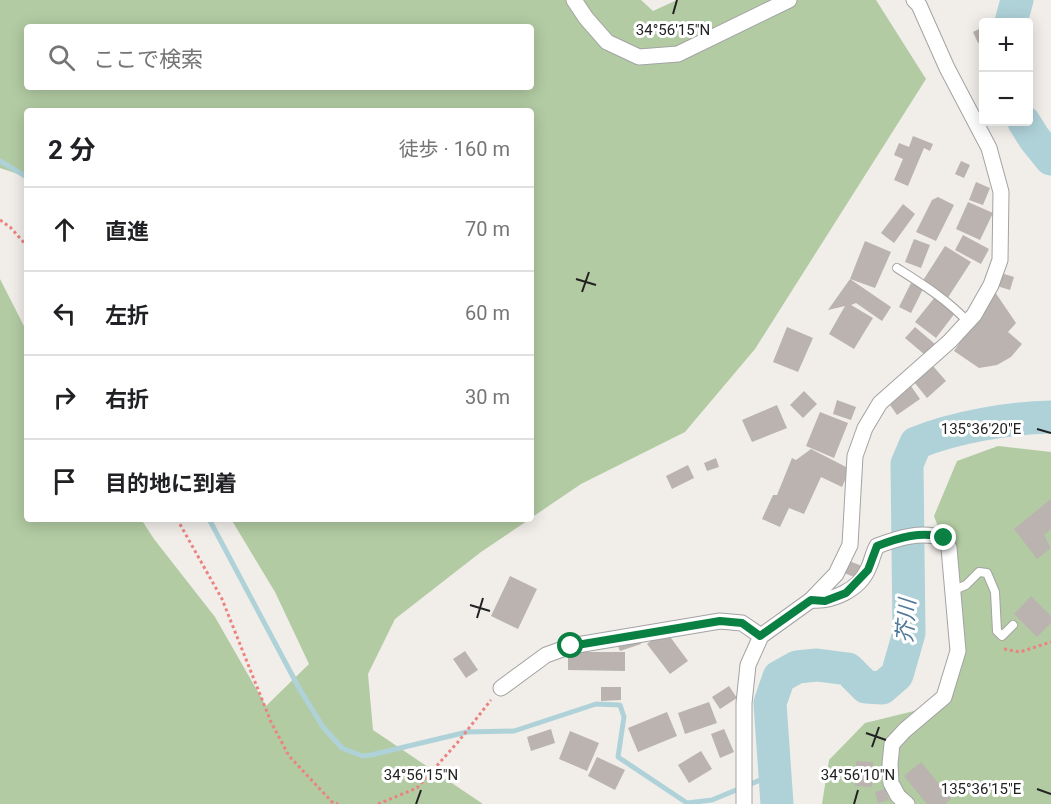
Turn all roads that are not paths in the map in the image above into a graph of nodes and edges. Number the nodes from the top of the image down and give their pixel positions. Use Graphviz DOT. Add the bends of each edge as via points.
graph roads {
  1 [pos="574,0"];
  2 [pos="789,0"];
  3 [pos="914,0"];
  4 [pos="897,268"];
  5 [pos="968,322"];
  6 [pos="954,590"];
  7 [pos="811,600"];
  8 [pos="1013,625"];
  9 [pos="760,636"];
  10 [pos="501,688"];
  11 [pos="744,804"];
  12 [pos="907,804"];
  1 -- 2 [label="street" via="607,42 639,57 678,54"];
  3 -- 5 [label="street" via="988,148 1000,192 1000,260 991,285"];
  4 -- 5 [label="lane"];
  5 -- 7 [label="street" via="880,404 865,428 855,456 850,545 836,574"];
  6 -- 7 [label="street" via="944,538 922,534 877,546 868,570 846,593 825,601"];
  6 -- 8 [label="lane" via="979,572 987,573 995,592 997,631 1002,636"];
  6 -- 12 [label="street" via="958,651 944,697 892,744 891,783"];
  7 -- 9 [label="street"];
  9 -- 10 [label="street" via="742,623 720,621 571,646 546,655"];
  9 -- 11 [label="street" via="748,665 744,703"];
}
